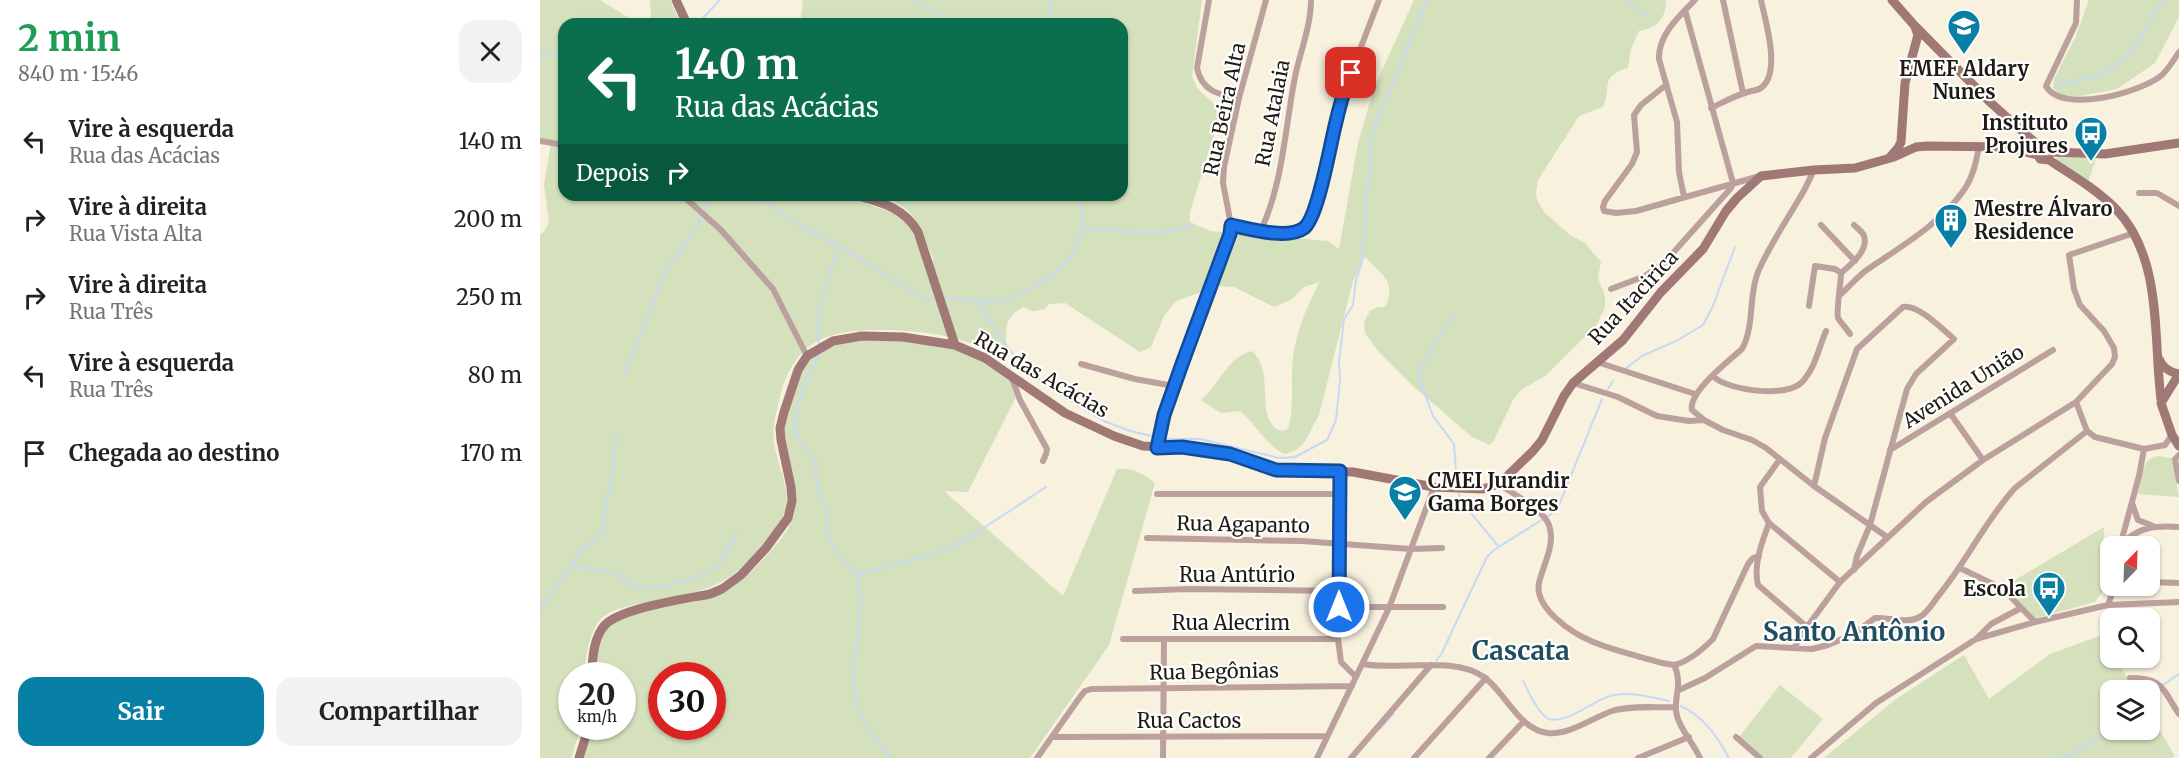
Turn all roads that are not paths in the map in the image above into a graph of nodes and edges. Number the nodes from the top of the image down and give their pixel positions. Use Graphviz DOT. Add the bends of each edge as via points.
graph roads {
  1 [pos="676,0"];
  2 [pos="1209,0"];
  3 [pos="1266,0"];
  4 [pos="1311,0"];
  5 [pos="1379,0"];
  6 [pos="1695,0"];
  7 [pos="1723,0"];
  8 [pos="1761,0"];
  9 [pos="1892,0"];
  10 [pos="2076,0"];
  11 [pos="1685,10"];
  12 [pos="684,18"];
  13 [pos="1914,25"];
  14 [pos="1930,40"];
  15 [pos="1916,44"];
  16 [pos="2179,52"];
  17 [pos="1666,86"];
  18 [pos="1743,93"];
  19 [pos="1239,98"];
  20 [pos="1711,108"];
  21 [pos="1901,134"];
  22 [pos="540,141"];
  23 [pos="2179,143"];
  24 [pos="558,144"];
  25 [pos="1927,146"];
  26 [pos="1979,147"];
  27 [pos="2039,152"];
  28 [pos="2050,156"];
  29 [pos="1888,158"];
  30 [pos="1814,170"];
  31 [pos="1761,176"];
  32 [pos="1732,185"];
  33 [pos="2139,193"];
  34 [pos="1684,197"];
  35 [pos="689,201"];
  36 [pos="872,201"];
  37 [pos="2179,206"];
  38 [pos="1231,225"];
  39 [pos="1821,225"];
  40 [pos="1854,225"];
  41 [pos="1261,231"];
  42 [pos="2134,233"];
  43 [pos="1855,261"];
  44 [pos="1841,273"];
  45 [pos="1611,289"];
  46 [pos="1841,294"];
  47 [pos="1809,306"];
  48 [pos="1826,331"];
  49 [pos="1850,334"];
  50 [pos="955,345"];
  51 [pos="2053,350"];
  52 [pos="2157,354"];
  53 [pos="807,356"];
  54 [pos="1597,362"];
  55 [pos="1082,364"];
  56 [pos="2179,374"];
  57 [pos="1011,375"];
  58 [pos="1713,376"];
  59 [pos="1573,383"];
  60 [pos="2175,384"];
  61 [pos="1174,386"];
  62 [pos="1695,394"];
  63 [pos="2161,399"];
  64 [pos="2076,402"];
  65 [pos="1950,413"];
  66 [pos="1704,420"];
  67 [pos="2087,431"];
  68 [pos="2172,435"];
  69 [pos="2179,446"];
  70 [pos="1157,448"];
  71 [pos="2144,449"];
  72 [pos="1890,450"];
  73 [pos="2179,454"];
  74 [pos="1780,459"];
  75 [pos="1983,460"];
  76 [pos="1042,461"];
  77 [pos="1340,471"];
  78 [pos="2179,481"];
  79 [pos="1499,484"];
  80 [pos="1814,486"];
  81 [pos="1434,487"];
  82 [pos="1157,494"];
  83 [pos="1340,494"];
  84 [pos="2132,502"];
  85 [pos="1769,523"];
  86 [pos="1870,525"];
  87 [pos="2153,526"];
  88 [pos="2179,527"];
  89 [pos="2123,536"];
  90 [pos="2131,536"];
  91 [pos="1887,537"];
  92 [pos="1147,538"];
  93 [pos="1338,544"];
  94 [pos="1442,548"];
  95 [pos="1411,549"];
  96 [pos="1759,556"];
  97 [pos="1960,568"];
  98 [pos="1854,570"];
  99 [pos="1840,582"];
  100 [pos="2160,582"];
  101 [pos="2179,583"];
  102 [pos="1135,591"];
  103 [pos="1339,591"];
  104 [pos="2112,596"];
  105 [pos="2179,602"];
  106 [pos="2109,605"];
  107 [pos="1339,607"];
  108 [pos="1389,608"];
  109 [pos="1443,608"];
  110 [pos="2021,608"];
  111 [pos="2035,622"];
  112 [pos="1807,627"];
  113 [pos="1123,639"];
  114 [pos="1164,639"];
  115 [pos="1338,639"];
  116 [pos="1976,639"];
  117 [pos="1794,648"];
  118 [pos="594,662"];
  119 [pos="1363,664"];
  120 [pos="1431,665"];
  121 [pos="1674,665"];
  122 [pos="1356,677"];
  123 [pos="1486,678"];
  124 [pos="2130,678"];
  125 [pos="1352,686"];
  126 [pos="1164,688"];
  127 [pos="1679,690"];
  128 [pos="1676,707"];
  129 [pos="2179,714"];
  130 [pos="1524,721"];
  131 [pos="1327,736"];
  132 [pos="1052,737"];
  133 [pos="1164,737"];
  134 [pos="1689,737"];
  135 [pos="1736,737"];
  136 [pos="585,740"];
  137 [pos="1642,757"];
  138 [pos="579,758"];
  139 [pos="1037,758"];
  140 [pos="1163,758"];
  141 [pos="1317,758"];
  142 [pos="1351,758"];
  143 [pos="1414,758"];
  144 [pos="1489,758"];
  145 [pos="1700,758"];
  146 [pos="1760,758"];
  147 [pos="1811,758"];
  1 -- 12 [label="street"];
  2 -- 19 [label="street" via="1197,69 1200,79 1220,95"];
  3 -- 19 [label="street, Rua Beira Alta"];
  4 -- 41 [label="street, Rua Atalaia" via="1272,202"];
  5 -- 41 [label="street" via="1346,86 1311,218 1297,231"];
  6 -- 11 [label="street"];
  7 -- 18 [label="street"];
  8 -- 18 [label="street" via="1772,51 1771,68 1759,89"];
  9 -- 13 [label="street"];
  10 -- 16 [label="street" via="2076,23 2046,86 2050,93 2081,100 2141,88 2161,76"];
  11 -- 17 [label="street" via="1658,48"];
  11 -- 20 [label="street"];
  13 -- 14 [label="street"];
  13 -- 15 [label="street" via="1918,33"];
  14 -- 15 [label="street"];
  14 -- 27 [label="street"];
  15 -- 21 [label="street" via="1905,83"];
  17 -- 34 [label="street" via="1677,122"];
  17 -- 34 [label="street" via="1634,115 1637,152 1603,207 1608,212 1626,213"];
  18 -- 20 [label="street"];
  19 -- 38 [label="street, Rua Beira Alta" via="1224,167 1224,195"];
  20 -- 32 [label="street"];
  21 -- 25 [label="street"];
  21 -- 29 [label="street" via="1898,148"];
  22 -- 24 [label="street"];
  23 -- 28 [label="street" via="2105,154"];
  25 -- 26 [label="street"];
  25 -- 29 [label="street"];
  26 -- 27 [label="street"];
  26 -- 46 [label="street" via="1972,175 1951,205"];
  27 -- 28 [label="street" via="2047,147"];
  28 -- 42 [label="street" via="2098,193"];
  29 -- 30 [label="street" via="1855,168"];
  30 -- 31 [label="street"];
  30 -- 58 [label="street" via="1757,274 1746,341"];
  31 -- 32 [label="street"];
  31 -- 54 [label="street, Rua Itacirica" via="1726,211 1703,249 1661,292 1623,340"];
  32 -- 34 [label="street"];
  32 -- 45 [label="street" via="1664,264"];
  33 -- 37 [label="street" via="2157,193"];
  35 -- 53 [label="street" via="721,230 773,289"];
  36 -- 50 [label="street" via="896,209 913,223"];
  38 -- 41 [label="street"];
  38 -- 61 [label="street"];
  39 -- 43 [label="street"];
  40 -- 43 [label="street" via="1864,239"];
  42 -- 52 [label="street" via="2149,278"];
  42 -- 64 [label="street" via="2069,255 2080,305 2110,339 2115,357 2106,372"];
  43 -- 44 [label="street"];
  44 -- 46 [label="street"];
  44 -- 47 [label="street" via="1815,266"];
  46 -- 49 [label="street" via="1837,314"];
  48 -- 58 [label="street" via="1812,368 1795,387 1743,389"];
  50 -- 53 [label="street, Rua das Acácias" via="862,336 833,341"];
  50 -- 57 [label="street, Rua das Acácias"];
  51 -- 65 [label="street, Avenida União"];
  52 -- 56 [label="street" via="2162,366"];
  52 -- 63 [label="street"];
  53 -- 118 [label="street" via="789,393 780,428 791,487 788,518 752,564 722,589 609,621 598,639"];
  54 -- 59 [label="street, Rua Itacirica"];
  54 -- 62 [label="street"];
  55 -- 61 [label="street"];
  56 -- 60 [label="street"];
  57 -- 70 [label="street, Rua das Acácias" via="1082,422 1128,442"];
  57 -- 76 [label="street" via="1047,449"];
  58 -- 62 [label="street"];
  59 -- 66 [label="street" via="1618,397 1658,416"];
  59 -- 79 [label="street, Rua Itacirica" via="1542,440"];
  60 -- 63 [label="street"];
  61 -- 70 [label="street"];
  62 -- 66 [label="street" via="1692,410"];
  63 -- 68 [label="street"];
  64 -- 67 [label="street"];
  64 -- 75 [label="street"];
  65 -- 72 [label="street, Avenida União"];
  65 -- 75 [label="street"];
  66 -- 74 [label="street" via="1756,442"];
  67 -- 71 [label="street"];
  67 -- 97 [label="street" via="2010,493"];
  68 -- 69 [label="street"];
  68 -- 71 [label="street" via="2165,445"];
  70 -- 77 [label="street, Rua das Acácias" via="1182,447 1230,454 1276,470"];
  71 -- 84 [label="street"];
  72 -- 80 [label="street" via="1911,379 1954,339 1908,306 1857,349 1825,438"];
  72 -- 86 [label="street"];
  73 -- 78 [label="street" via="2175,459"];
  74 -- 80 [label="street"];
  74 -- 85 [label="street" via="1760,487 1762,511"];
  75 -- 91 [label="street"];
  77 -- 81 [label="street, Rua das Acácias"];
  77 -- 83 [label="street"];
  79 -- 81 [label="street, Rua das Acácias" via="1483,489"];
  79 -- 121 [label="street" via="1536,509 1549,523 1550,543 1538,590 1544,607 1589,640"];
  80 -- 86 [label="street"];
  81 -- 95 [label="street"];
  82 -- 83 [label="street"];
  83 -- 93 [label="street"];
  84 -- 87 [label="street" via="2138,520"];
  84 -- 89 [label="street"];
  85 -- 96 [label="street"];
  85 -- 99 [label="street"];
  86 -- 91 [label="street"];
  86 -- 98 [label="street"];
  87 -- 88 [label="street"];
  87 -- 90 [label="street"];
  91 -- 98 [label="street"];
  92 -- 93 [label="street, Rua Agapanto"];
  93 -- 95 [label="street, Rua Agapanto"];
  93 -- 103 [label="street"];
  94 -- 95 [label="street, Rua Agapanto"];
  95 -- 108 [label="street"];
  96 -- 112 [label="street" via="1758,585"];
  96 -- 121 [label="street" via="1748,564 1713,639"];
  97 -- 110 [label="street" via="2003,589"];
  97 -- 117 [label="street" via="1921,617 1875,618 1854,634 1828,645"];
  98 -- 99 [label="street"];
  99 -- 112 [label="street"];
  100 -- 101 [label="street"];
  102 -- 103 [label="street, Rua Antúrio"];
  103 -- 107 [label="street"];
  104 -- 106 [label="street"];
  105 -- 106 [label="street"];
  106 -- 111 [label="street"];
  107 -- 108 [label="street"];
  107 -- 115 [label="street"];
  108 -- 109 [label="street"];
  108 -- 119 [label="street"];
  110 -- 111 [label="street"];
  110 -- 116 [label="street" via="1991,624"];
  111 -- 116 [label="street"];
  112 -- 117 [label="street"];
  113 -- 114 [label="street, Rua Alecrim"];
  114 -- 115 [label="street, Rua Alecrim"];
  114 -- 126 [label="street"];
  115 -- 122 [label="street" via="1341,662"];
  116 -- 147 [label="street" via="1882,698"];
  117 -- 127 [label="street" via="1756,646"];
  119 -- 120 [label="street"];
  119 -- 122 [label="street"];
  120 -- 123 [label="street" via="1472,671"];
  120 -- 142 [label="street"];
  121 -- 127 [label="street"];
  122 -- 125 [label="street"];
  123 -- 130 [label="street"];
  123 -- 143 [label="street"];
  124 -- 129 [label="street" via="2157,682"];
  125 -- 126 [label="street, Rua Begônias"];
  125 -- 131 [label="street"];
  126 -- 132 [label="street, Rua Begônias" via="1091,689 1080,697"];
  126 -- 133 [label="street"];
  127 -- 128 [label="street"];
  128 -- 130 [label="street" via="1619,710 1552,733 1539,731"];
  128 -- 134 [label="street" via="1677,717"];
  130 -- 144 [label="street"];
  131 -- 133 [label="street, Rua Cactos"];
  131 -- 141 [label="street"];
  132 -- 133 [label="street, Rua Cactos"];
  132 -- 139 [label="street"];
  133 -- 140 [label="street"];
  134 -- 137 [label="street"];
  134 -- 145 [label="street"];
  135 -- 146 [label="street"];
  136 -- 138 [label="street"];
}
